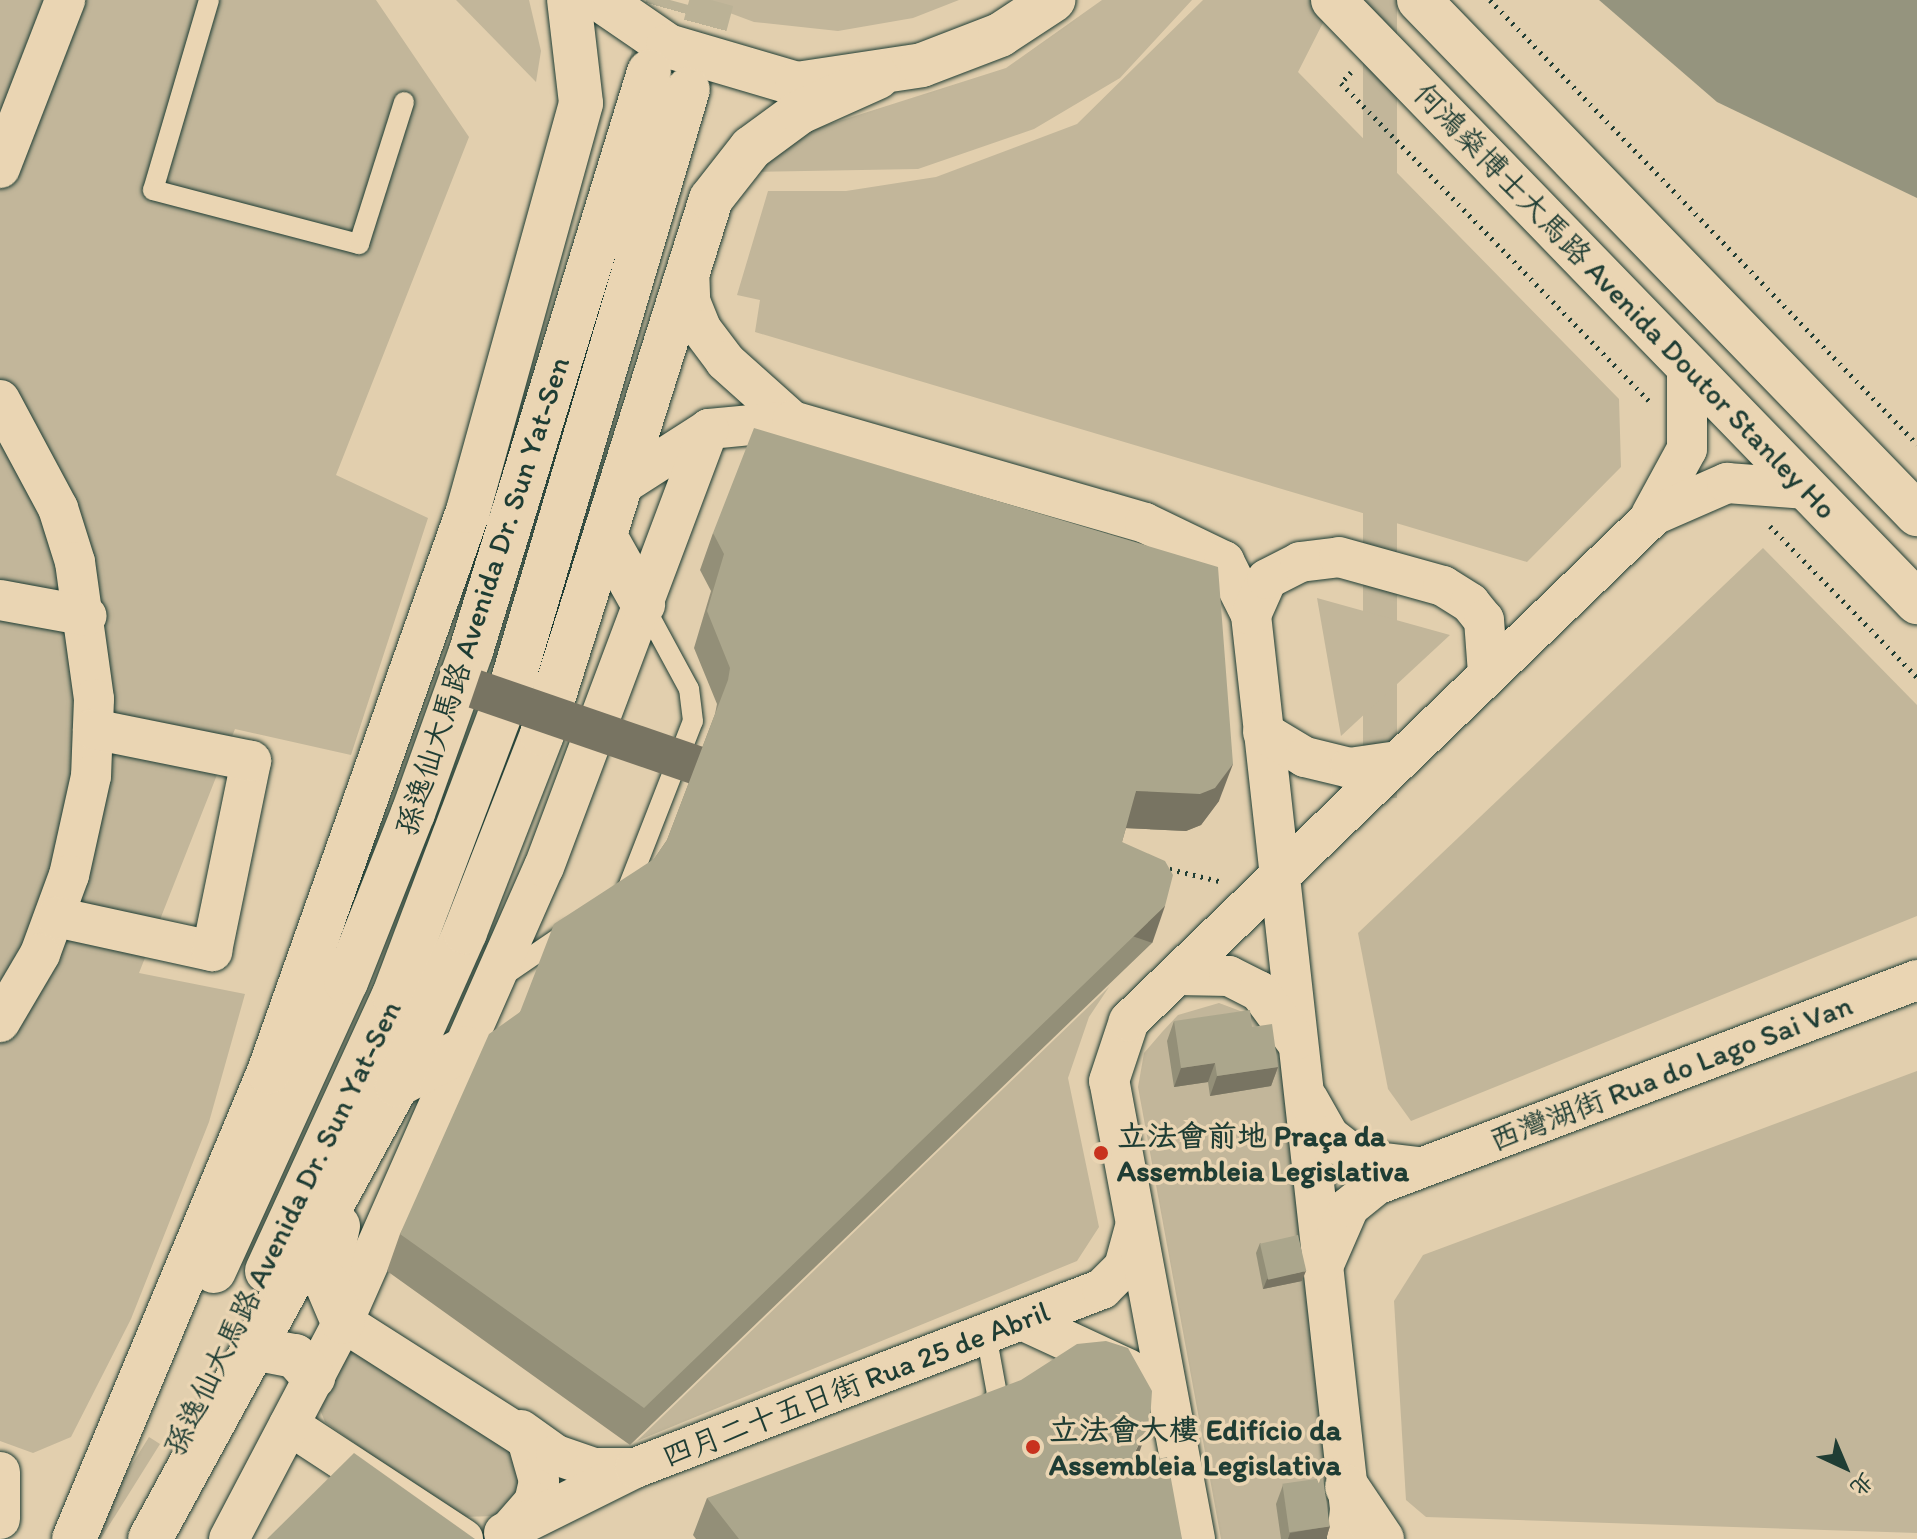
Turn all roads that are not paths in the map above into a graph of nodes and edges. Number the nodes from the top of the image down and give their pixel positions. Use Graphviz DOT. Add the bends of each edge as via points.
graph roads {
  1 [pos="65,0"];
  2 [pos="209,0"];
  3 [pos="569,0"];
  4 [pos="601,0"];
  5 [pos="1333,0"];
  6 [pos="1419,0"];
  7 [pos="1053,1"];
  8 [pos="878,77"];
  9 [pos="29,93"];
  10 [pos="404,102"];
  11 [pos="0,143"];
  12 [pos="0,168"];
  13 [pos="689,266"];
  14 [pos="1687,365"];
  15 [pos="0,400"];
  16 [pos="792,421"];
  17 [pos="709,429"];
  18 [pos="625,483"];
  19 [pos="1807,489"];
  20 [pos="1917,514"];
  21 [pos="1643,524"];
  22 [pos="606,538"];
  23 [pos="0,600"];
  24 [pos="1917,602"];
  25 [pos="643,604"];
  26 [pos="1251,615"];
  27 [pos="87,616"];
  28 [pos="1488,673"];
  29 [pos="93,729"];
  30 [pos="1263,732"];
  31 [pos="1398,761"];
  32 [pos="1271,884"];
  33 [pos="56,917"];
  34 [pos="1177,975"];
  35 [pos="1917,980"];
  36 [pos="489,995"];
  37 [pos="1,1020"];
  38 [pos="466,1048"];
  39 [pos="1300,1060"];
  40 [pos="397,1085"];
  41 [pos="358,1158"];
  42 [pos="1425,1167"];
  43 [pos="1134,1212"];
  44 [pos="1323,1270"];
  45 [pos="1077,1299"];
  46 [pos="1022,1320"];
  47 [pos="343,1322"];
  48 [pos="986,1334"];
  49 [pos="258,1349"];
  50 [pos="1161,1354"];
  51 [pos="313,1377"];
  52 [pos="1171,1411"];
  53 [pos="984,1424"];
  54 [pos="289,1425"];
  55 [pos="513,1425"];
  56 [pos="635,1468"];
  57 [pos="0,1472"];
  58 [pos="1347,1487"];
  59 [pos="0,1519"];
  60 [pos="495,1536"];
  61 [pos="74,1539"];
  62 [pos="129,1539"];
  63 [pos="150,1539"];
  64 [pos="229,1539"];
  65 [pos="463,1539"];
  66 [pos="1195,1539"];
  67 [pos="1347,1539"];
  68 [pos="1382,1539"];
  1 -- 9 [label="street"];
  2 -- 10 [label="lane" via="153,190 359,244"];
  3 -- 61 [label="main road" via="581,103 468,511 269,1072"];
  4 -- 8 [label="main road" via="668,46 748,74 797,84"];
  5 -- 14 [label="main road, 何鴻燊博士大馬路 Avenida Doutor Stanley Ho"];
  6 -- 20 [label="main road, 何鴻燊博士大馬路 Avenida Doutor Stanley Ho"];
  7 -- 8 [label="main road" via="1000,35"];
  8 -- 13 [label="main road" via="800,112 751,148 711,199"];
  9 -- 11 [label="street"];
  9 -- 12 [label="street"];
  13 -- 16 [label="street" via="690,301 702,330 725,361"];
  13 -- 18 [label="main road"];
  14 -- 19 [label="main road, 何鴻燊博士大馬路 Avenida Doutor Stanley Ho"];
  14 -- 21 [label="street" via="1688,441 1670,488"];
  15 -- 27 [label="street" via="58,508"];
  16 -- 17 [label="street"];
  16 -- 26 [label="street" via="997,494 1195,542 1224,561"];
  17 -- 18 [label="street"];
  17 -- 25 [label="street"];
  18 -- 22 [label="main road"];
  19 -- 21 [label="street" via="1729,483 1689,494"];
  19 -- 24 [label="main road, 何鴻燊博士大馬路 Avenida Doutor Stanley Ho"];
  21 -- 28 [label="street"];
  22 -- 25 [label="main road"];
  22 -- 40 [label="main road" via="542,734"];
  23 -- 27 [label="street"];
  25 -- 36 [label="street"];
  25 -- 36 [label="lane" via="689,689 693,721 636,880 599,912 514,966"];
  26 -- 28 [label="street" via="1267,579 1300,562 1339,557 1443,586 1470,603 1484,620"];
  26 -- 30 [label="street"];
  27 -- 29 [label="street"];
  28 -- 31 [label="street"];
  29 -- 33 [label="street" via="82,827"];
  29 -- 33 [label="street" via="251,761 212,951"];
  30 -- 31 [label="street" via="1305,757 1350,768"];
  30 -- 32 [label="street"];
  31 -- 32 [label="street"];
  32 -- 34 [label="street"];
  32 -- 39 [label="street"];
  33 -- 37 [label="street"];
  34 -- 39 [label="street" via="1229,976 1259,991"];
  34 -- 43 [label="street" via="1129,1021 1114,1049 1109,1081"];
  35 -- 42 [label="street, 西灣湖街 Rua do Lago Sai Van"];
  36 -- 38 [label="street"];
  38 -- 40 [label="main road"];
  38 -- 47 [label="street"];
  39 -- 42 [label="street, 西灣湖街 Rua do Lago Sai Van" via="1310,1107 1329,1136 1360,1160"];
  39 -- 44 [label="street"];
  40 -- 41 [label="main road"];
  41 -- 47 [label="main road" via="327,1265 326,1282"];
  41 -- 49 [label="main road"];
  42 -- 44 [label="street, 西灣湖街 Rua do Lago Sai Van" via="1376,1185 1349,1207"];
  43 -- 45 [label="street, 四月二十五日街 Rua 25 de Abril" via="1136,1235 1119,1275"];
  43 -- 50 [label="street"];
  44 -- 58 [label="street"];
  45 -- 46 [label="street, 四月二十五日街 Rua 25 de Abril"];
  45 -- 50 [label="street, 四月二十五日街 Rua 25 de Abril" via="1099,1297 1135,1313"];
  46 -- 48 [label="street, 四月二十五日街 Rua 25 de Abril"];
  46 -- 52 [label="street" via="1137,1375"];
  47 -- 51 [label="street"];
  47 -- 55 [label="street, 四月二十五日街 Rua 25 de Abril"];
  48 -- 53 [label="lane" via="997,1394"];
  48 -- 56 [label="street, 四月二十五日街 Rua 25 de Abril"];
  49 -- 51 [label="main road" via="295,1356"];
  49 -- 63 [label="main road"];
  50 -- 52 [label="street"];
  51 -- 54 [label="street"];
  52 -- 66 [label="street"];
  54 -- 64 [label="street"];
  54 -- 65 [label="street"];
  55 -- 56 [label="street, 四月二十五日街 Rua 25 de Abril" via="556,1455 593,1468"];
  55 -- 60 [label="street" via="537,1459 539,1481 522,1520"];
  56 -- 60 [label="street, 四月二十五日街 Rua 25 de Abril"];
  57 -- 59 [label="street"];
  58 -- 67 [label="street"];
  58 -- 68 [label="main road"];
  61 -- 62 [label="main road, 孫逸仙大馬路 Avenida Dr. Sun Yat-Sen" via="241,1218 413,813 668,80 513,680 461,827 330,1139"];
}
